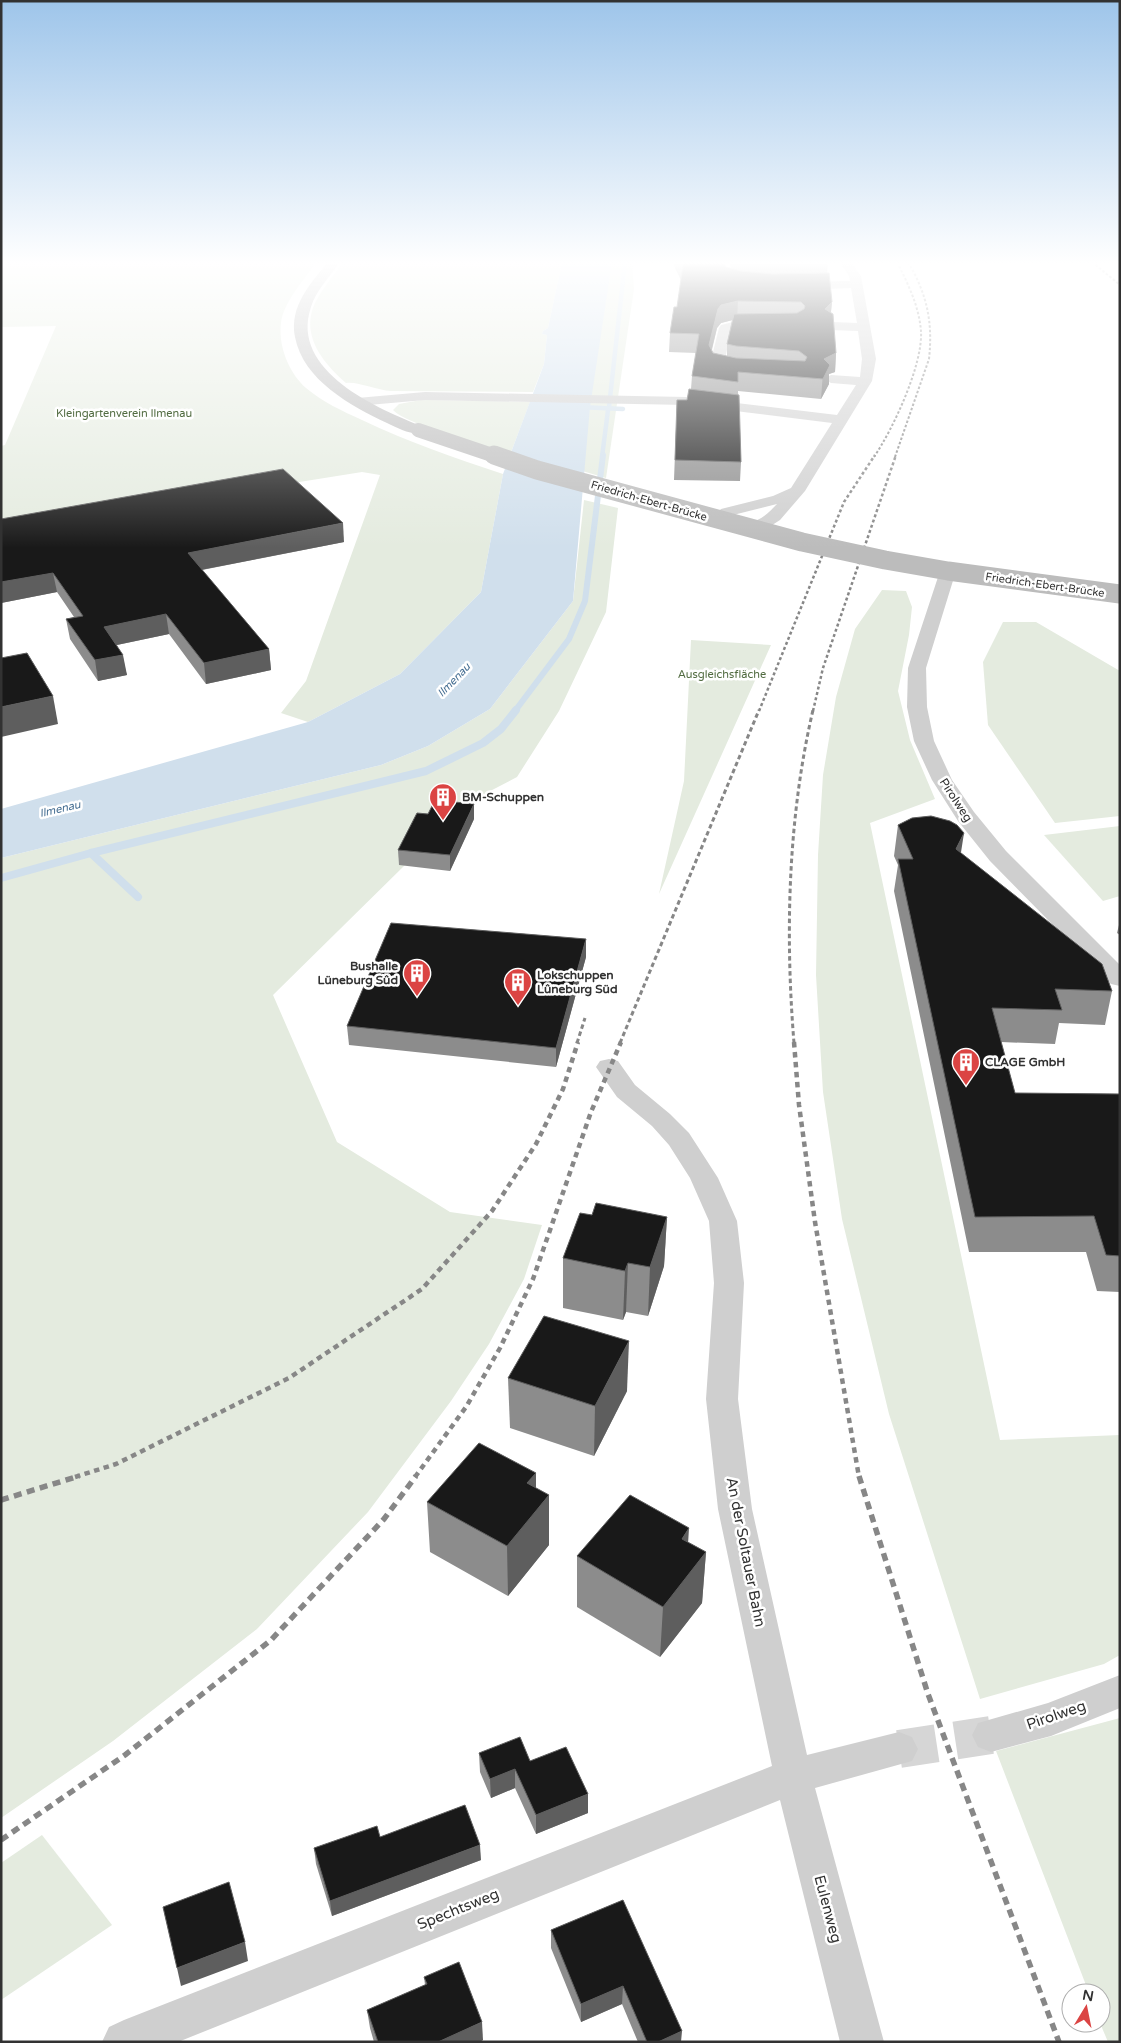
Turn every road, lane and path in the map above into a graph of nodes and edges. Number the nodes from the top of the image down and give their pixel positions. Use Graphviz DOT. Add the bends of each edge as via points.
graph roads {
  1 [pos="311,357"];
  2 [pos="718,357"];
  3 [pos="869,357"];
  4 [pos="752,372"];
  5 [pos="831,379"];
  6 [pos="865,381"];
  7 [pos="357,402"];
  8 [pos="842,420"];
  9 [pos="797,491"];
  10 [pos="948,571"];
  11 [pos="1120,594"];
  12 [pos="1120,979"];
  13 [pos="609,1067"];
  14 [pos="1120,1691"];
  15 [pos="991,1735"];
  16 [pos="899,1749"];
  17 [pos="793,1776"];
  18 [pos="124,2042"];
  19 [pos="862,2042"];
  1 -- 7 [label="main road, Friedrich-Ebert-Brücke" via="339,391"];
  2 -- 4 [label="street" via="719,368"];
  3 -- 6 [label="street"];
  5 -- 6 [label="street"];
  6 -- 8 [label="street"];
  7 -- 8 [label="street" via="425,396 680,401"];
  7 -- 10 [label="main road, Friedrich-Ebert-Brücke, bridge" via="418,430 537,470 746,528 841,551"];
  8 -- 9 [label="street"];
  10 -- 11 [label="main road, Friedrich-Ebert-Brücke, bridge"];
  10 -- 12 [label="street, Pirolweg" via="917,668 917,707 924,741 942,780 998,856"];
  13 -- 17 [label="street, An der Soltauer Bahn" via="626,1091 679,1139 704,1178 723,1221 729,1283 722,1399 735,1509"];
  14 -- 15 [label="street, Pirolweg" via="1051,1719"];
  16 -- 17 [label="street"];
  17 -- 18 [label="street, Spechtsweg"];
  17 -- 19 [label="street, Eulenweg"];
}
